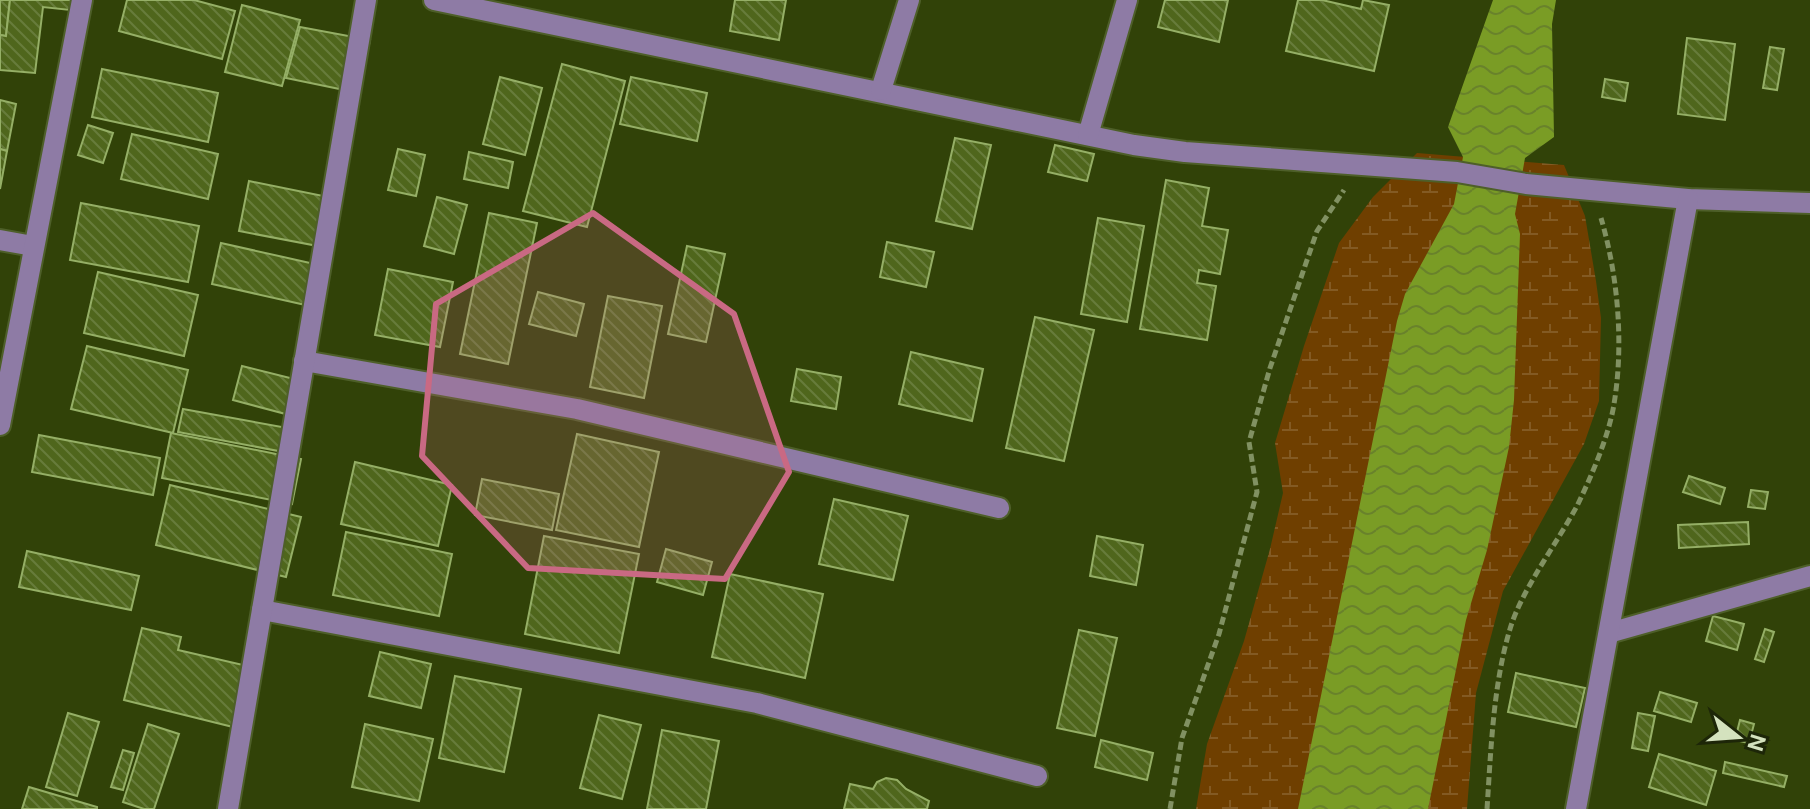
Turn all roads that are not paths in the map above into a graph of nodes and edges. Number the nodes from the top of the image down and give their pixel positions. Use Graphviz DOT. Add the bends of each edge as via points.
graph roads {
  1 [pos="82,0"];
  2 [pos="366,0"];
  3 [pos="434,0"];
  4 [pos="909,0"];
  5 [pos="1127,0"];
  6 [pos="881,90"];
  7 [pos="1088,135"];
  8 [pos="1688,199"];
  9 [pos="1810,203"];
  10 [pos="0,240"];
  11 [pos="33,246"];
  12 [pos="304,361"];
  13 [pos="0,425"];
  14 [pos="999,508"];
  15 [pos="1810,576"];
  16 [pos="262,610"];
  17 [pos="1609,633"];
  18 [pos="1037,776"];
  19 [pos="228,809"];
  20 [pos="1576,809"];
  1 -- 11 [label="street"];
  2 -- 12 [label="street"];
  3 -- 6 [label="street"];
  4 -- 6 [label="street"];
  5 -- 7 [label="street"];
  6 -- 7 [label="street"];
  7 -- 8 [label="street" via="1185,152 1457,172"];
  8 -- 9 [label="street"];
  8 -- 17 [label="street"];
  10 -- 11 [label="street"];
  11 -- 13 [label="street"];
  12 -- 14 [label="street" via="577,409"];
  12 -- 16 [label="street"];
  15 -- 17 [label="street"];
  16 -- 18 [label="street" via="757,703"];
  16 -- 19 [label="street"];
  17 -- 20 [label="street"];
}
